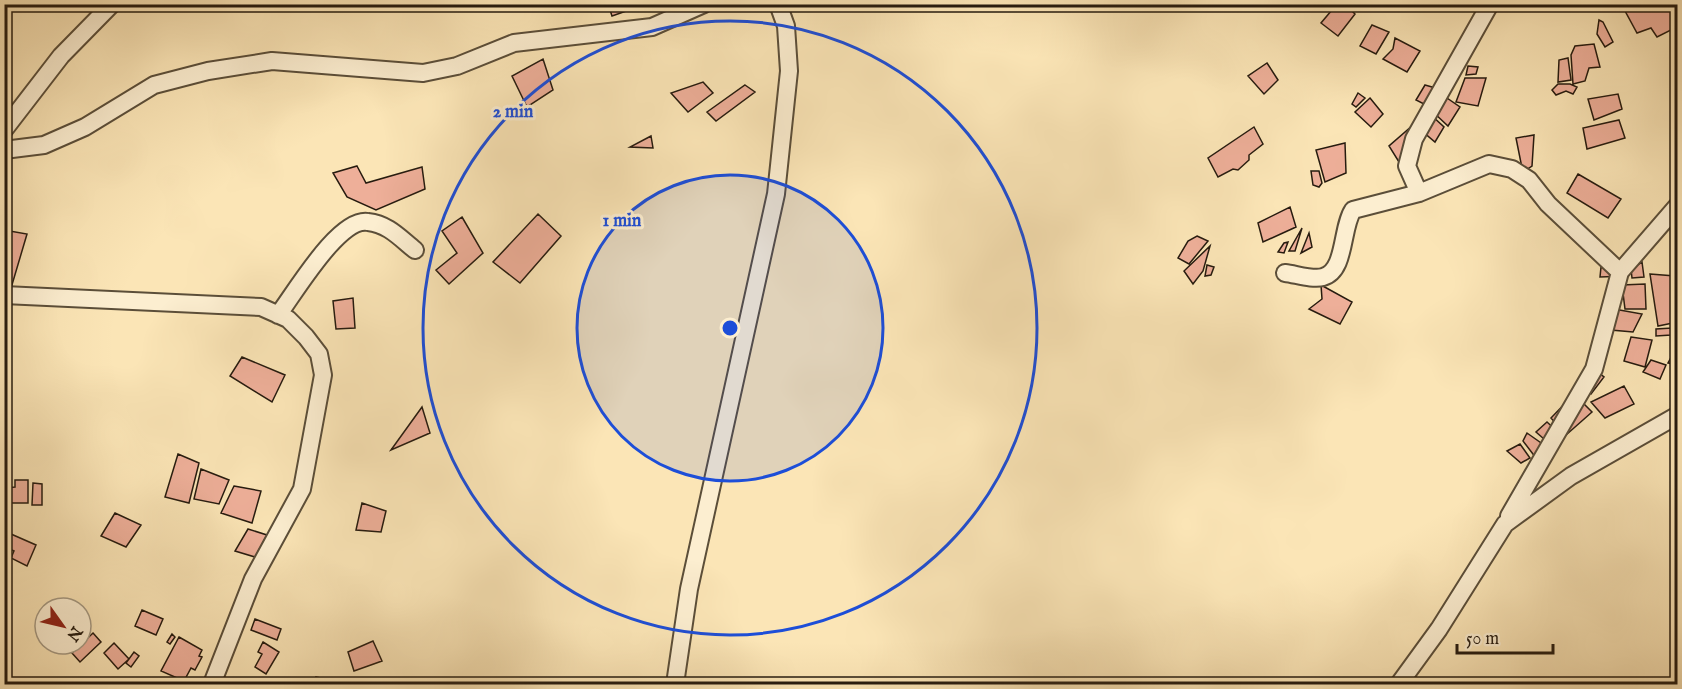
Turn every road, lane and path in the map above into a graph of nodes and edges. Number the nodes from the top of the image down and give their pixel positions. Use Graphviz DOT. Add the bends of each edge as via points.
graph roads {
  1 [pos="112,4"];
  2 [pos="704,4"];
  3 [pos="778,4"];
  4 [pos="1490,4"];
  5 [pos="4,130"];
  6 [pos="4,150"];
  7 [pos="1419,193"];
  8 [pos="1677,205"];
  9 [pos="415,250"];
  10 [pos="1620,272"];
  11 [pos="1285,273"];
  12 [pos="4,295"];
  13 [pos="278,315"];
  14 [pos="1677,415"];
  15 [pos="1534,469"];
  16 [pos="1552,488"];
  17 [pos="1505,524"];
  18 [pos="212,684"];
  19 [pos="675,684"];
  20 [pos="1400,684"];
  1 -- 5 [label="street" via="62,56"];
  2 -- 6 [label="street" via="652,27 514,43 457,66 423,73 272,61 208,71 154,85 86,127 44,145"];
  3 -- 19 [label="street" via="786,26 789,71 776,194 688,589"];
  4 -- 7 [label="street" via="1414,139 1407,166"];
  7 -- 10 [label="street" via="1489,164 1512,170 1529,180 1548,204"];
  7 -- 11 [label="street" via="1353,210 1346,221 1341,256 1334,271 1322,278"];
  8 -- 10 [label="street"];
  9 -- 13 [label="street" via="387,227 366,221 350,226 332,242"];
  10 -- 15 [label="street" via="1594,369"];
  12 -- 13 [label="street" via="261,307"];
  13 -- 18 [label="street" via="294,325 319,354 323,375 302,489 253,579"];
  14 -- 16 [label="street"];
  15 -- 16 [label="street" via="1543,484"];
  15 -- 17 [label="street"];
  16 -- 17 [label="street"];
  17 -- 20 [label="street"];
}
